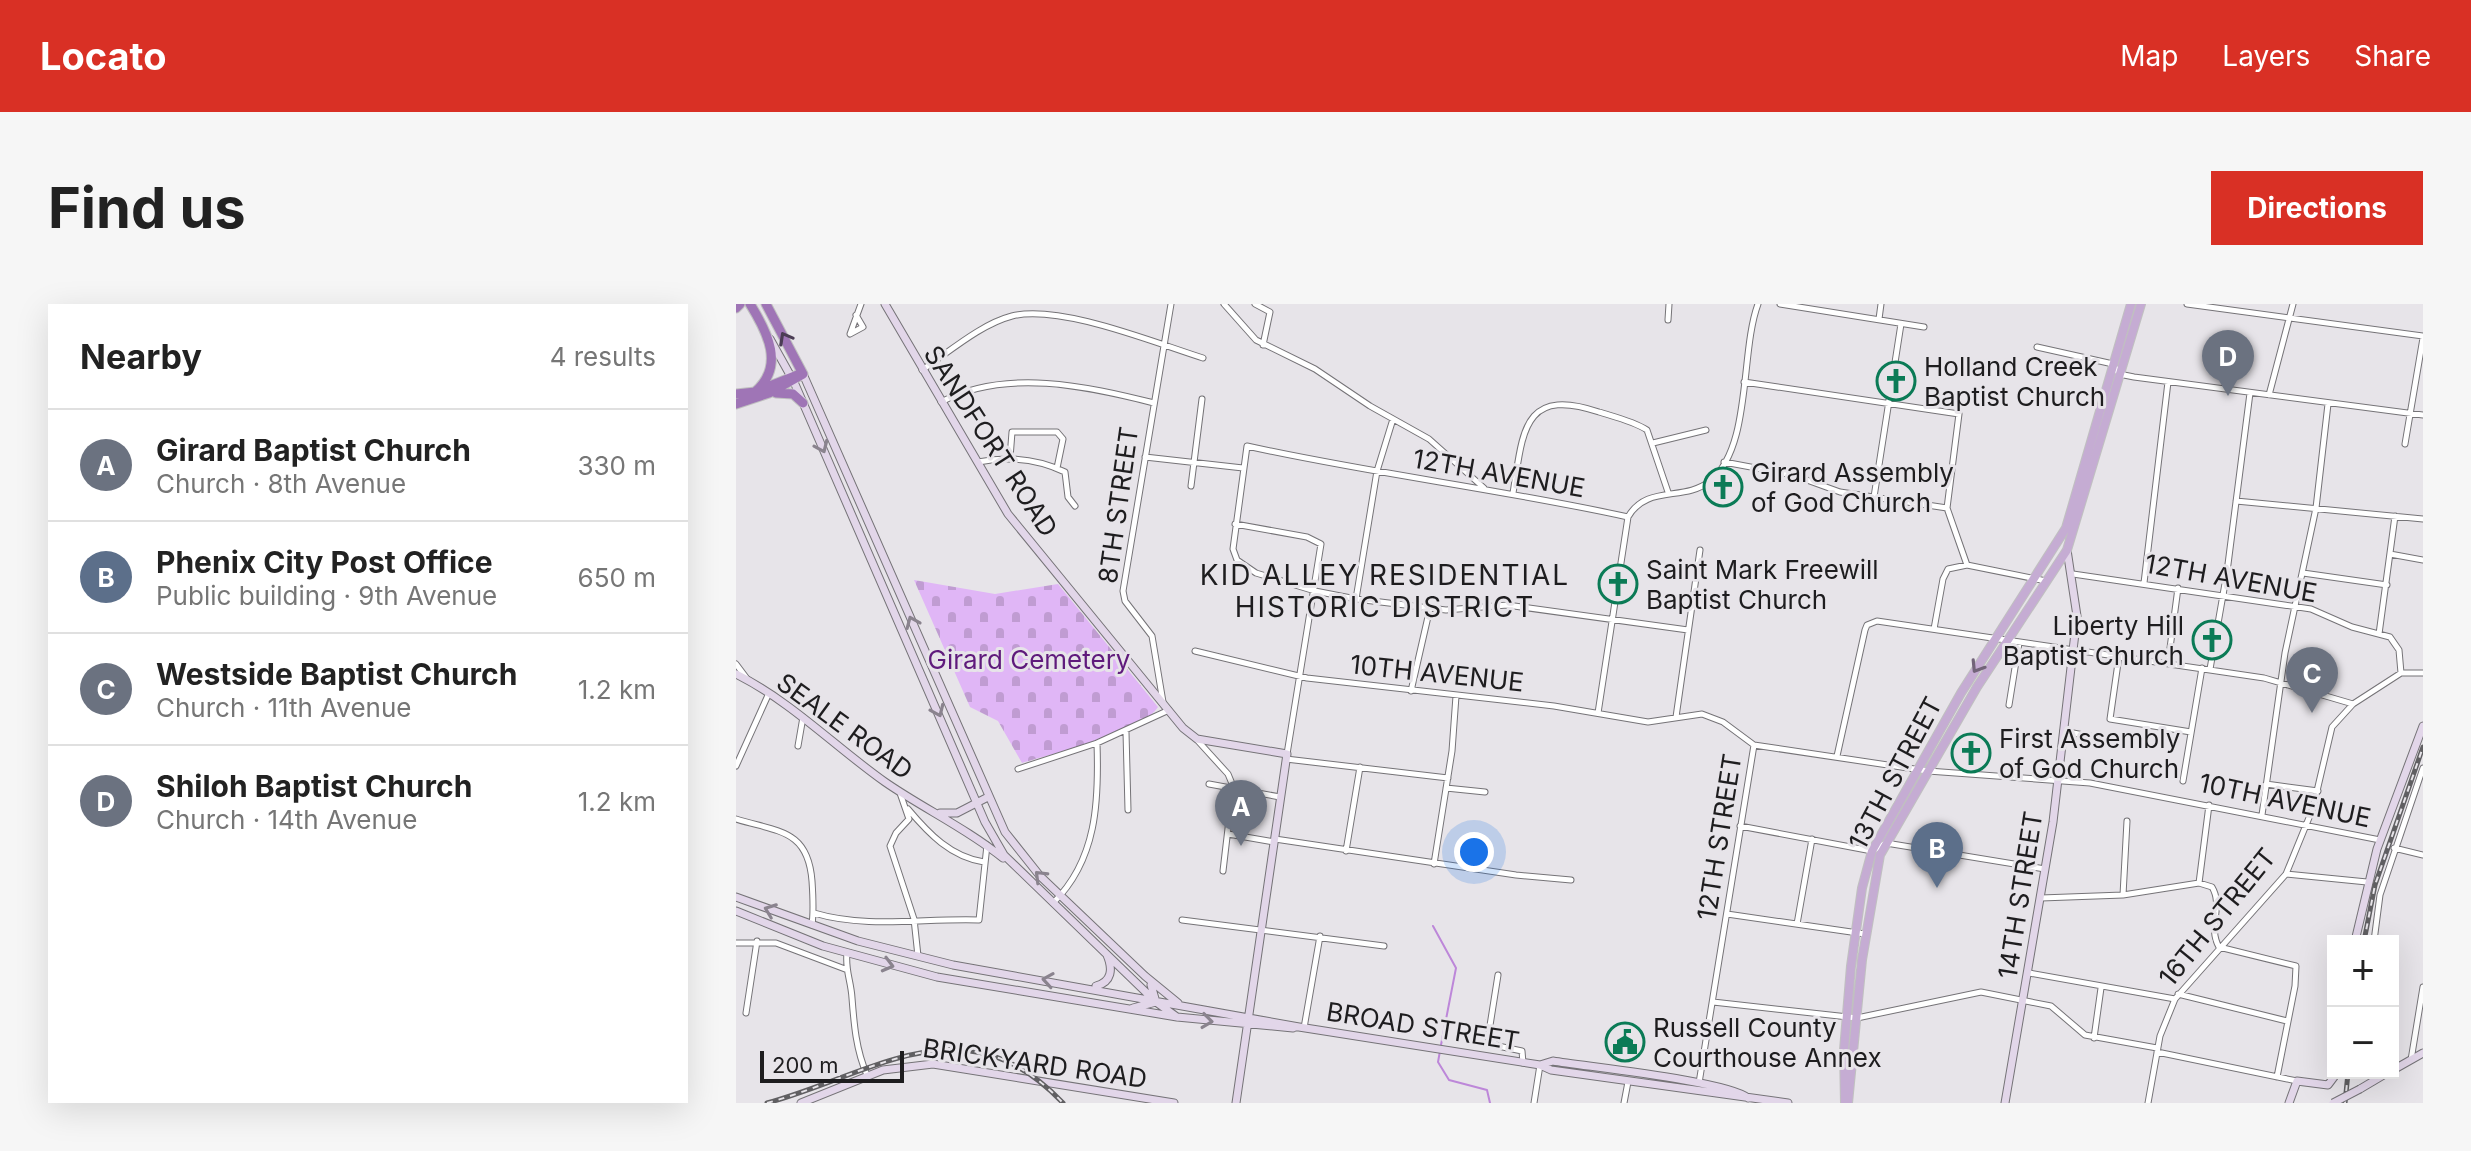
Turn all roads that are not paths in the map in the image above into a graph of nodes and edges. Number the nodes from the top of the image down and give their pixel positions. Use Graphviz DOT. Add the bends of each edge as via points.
graph roads {
  1 [pos="750,304"];
  2 [pos="766,304"];
  3 [pos="861,304"];
  4 [pos="885,304"];
  5 [pos="1171,304"];
  6 [pos="1224,304"];
  7 [pos="1255,304"];
  8 [pos="1669,304"];
  9 [pos="1758,304"];
  10 [pos="1780,304"];
  11 [pos="1881,304"];
  12 [pos="2131,304"];
  13 [pos="2141,304"];
  14 [pos="2187,304"];
  15 [pos="2293,304"];
  16 [pos="856,315"];
  17 [pos="2290,318"];
  18 [pos="1879,319"];
  19 [pos="1668,320"];
  20 [pos="762,323"];
  21 [pos="1901,324"];
  22 [pos="1924,327"];
  23 [pos="2423,337"];
  24 [pos="1263,345"];
  25 [pos="1164,346"];
  26 [pos="2037,347"];
  27 [pos="1203,358"];
  28 [pos="2113,364"];
  29 [pos="922,370"];
  30 [pos="803,374"];
  31 [pos="2119,374"];
  32 [pos="792,379"];
  33 [pos="1744,382"];
  34 [pos="2168,382"];
  35 [pos="755,392"];
  36 [pos="769,393"];
  37 [pos="2250,393"];
  38 [pos="736,394"];
  39 [pos="2269,395"];
  40 [pos="1202,399"];
  41 [pos="941,402"];
  42 [pos="803,403"];
  43 [pos="1154,403"];
  44 [pos="1887,403"];
  45 [pos="736,404"];
  46 [pos="2328,404"];
  47 [pos="2411,413"];
  48 [pos="2423,415"];
  49 [pos="1393,419"];
  50 [pos="1706,430"];
  51 [pos="1653,443"];
  52 [pos="2405,444"];
  53 [pos="1145,457"];
  54 [pos="1010,458"];
  55 [pos="1724,462"];
  56 [pos="977,463"];
  57 [pos="1195,464"];
  58 [pos="1057,468"];
  59 [pos="1244,468"];
  60 [pos="1377,471"];
  61 [pos="1191,486"];
  62 [pos="1485,489"];
  63 [pos="1668,492"];
  64 [pos="1513,493"];
  65 [pos="1874,497"];
  66 [pos="2236,501"];
  67 [pos="1075,506"];
  68 [pos="1947,508"];
  69 [pos="2316,508"];
  70 [pos="2395,516"];
  71 [pos="1628,517"];
  72 [pos="2423,519"];
  73 [pos="1235,524"];
  74 [pos="2066,528"];
  75 [pos="1700,550"];
  76 [pos="2067,550"];
  77 [pos="2390,554"];
  78 [pos="2423,560"];
  79 [pos="1967,565"];
  80 [pos="2303,573"];
  81 [pos="2073,574"];
  82 [pos="2035,578"];
  83 [pos="2047,581"];
  84 [pos="2144,583"];
  85 [pos="2387,585"];
  86 [pos="2178,588"];
  87 [pos="1315,591"];
  88 [pos="2222,594"];
  89 [pos="1356,599"];
  90 [pos="2297,605"];
  91 [pos="1430,608"];
  92 [pos="1613,619"];
  93 [pos="1934,629"];
  94 [pos="1688,630"];
  95 [pos="2379,634"];
  96 [pos="1995,639"];
  97 [pos="2007,641"];
  98 [pos="2019,643"];
  99 [pos="2073,649"];
  100 [pos="1195,651"];
  101 [pos="2119,656"];
  102 [pos="2168,663"];
  103 [pos="736,664"];
  104 [pos="2202,668"];
  105 [pos="2209,669"];
  106 [pos="2401,673"];
  107 [pos="2423,673"];
  108 [pos="736,674"];
  109 [pos="1301,676"];
  110 [pos="748,680"];
  111 [pos="2280,681"];
  112 [pos="1411,691"];
  113 [pos="769,693"];
  114 [pos="1456,696"];
  115 [pos="2353,704"];
  116 [pos="2009,705"];
  117 [pos="1166,706"];
  118 [pos="1598,713"];
  119 [pos="803,717"];
  120 [pos="1676,717"];
  121 [pos="2423,726"];
  122 [pos="2063,731"];
  123 [pos="1126,732"];
  124 [pos="2191,732"];
  125 [pos="2094,737"];
  126 [pos="1197,739"];
  127 [pos="1097,743"];
  128 [pos="1754,745"];
  129 [pos="798,746"];
  130 [pos="1287,756"];
  131 [pos="1837,756"];
  132 [pos="736,766"];
  133 [pos="1360,767"];
  134 [pos="2423,768"];
  135 [pos="1018,769"];
  136 [pos="1916,769"];
  137 [pos="1928,771"];
  138 [pos="1448,778"];
  139 [pos="2057,780"];
  140 [pos="2183,781"];
  141 [pos="1209,784"];
  142 [pos="2266,784"];
  143 [pos="1233,786"];
  144 [pos="1446,788"];
  145 [pos="2318,791"];
  146 [pos="900,792"];
  147 [pos="1485,792"];
  148 [pos="988,797"];
  149 [pos="1281,797"];
  150 [pos="977,802"];
  151 [pos="905,805"];
  152 [pos="2209,805"];
  153 [pos="931,810"];
  154 [pos="1128,810"];
  155 [pos="2262,815"];
  156 [pos="736,819"];
  157 [pos="2127,821"];
  158 [pos="2308,823"];
  159 [pos="1740,826"];
  160 [pos="1228,834"];
  161 [pos="1812,839"];
  162 [pos="1275,840"];
  163 [pos="2380,840"];
  164 [pos="1886,843"];
  165 [pos="987,845"];
  166 [pos="2394,848"];
  167 [pos="1346,851"];
  168 [pos="1872,851"];
  169 [pos="2423,855"];
  170 [pos="984,862"];
  171 [pos="1434,864"];
  172 [pos="1017,869"];
  173 [pos="2045,869"];
  174 [pos="1223,871"];
  175 [pos="2286,874"];
  176 [pos="1571,880"];
  177 [pos="2367,882"];
  178 [pos="2199,883"];
  179 [pos="2123,895"];
  180 [pos="1061,896"];
  181 [pos="736,897"];
  182 [pos="2041,898"];
  183 [pos="1053,903"];
  184 [pos="736,911"];
  185 [pos="814,913"];
  186 [pos="1727,914"];
  187 [pos="914,919"];
  188 [pos="796,920"];
  189 [pos="1182,920"];
  190 [pos="1797,924"];
  191 [pos="812,925"];
  192 [pos="779,928"];
  193 [pos="1261,928"];
  194 [pos="1855,933"];
  195 [pos="793,934"];
  196 [pos="1865,934"];
  197 [pos="2356,935"];
  198 [pos="2374,935"];
  199 [pos="1320,936"];
  200 [pos="757,941"];
  201 [pos="1109,942"];
  202 [pos="736,943"];
  203 [pos="776,943"];
  204 [pos="1384,946"];
  205 [pos="2219,947"];
  206 [pos="1104,951"];
  207 [pos="847,953"];
  208 [pos="918,956"];
  209 [pos="845,969"];
  210 [pos="2029,973"];
  211 [pos="1498,975"];
  212 [pos="1145,976"];
  213 [pos="1091,987"];
  214 [pos="2423,987"];
  215 [pos="2101,988"];
  216 [pos="2176,996"];
  217 [pos="2024,998"];
  218 [pos="1156,1000"];
  219 [pos="1713,1002"];
  220 [pos="1180,1004"];
  221 [pos="1129,1009"];
  222 [pos="746,1013"];
  223 [pos="1249,1016"];
  224 [pos="1177,1017"];
  225 [pos="1846,1017"];
  226 [pos="1857,1018"];
  227 [pos="2287,1021"];
  228 [pos="1248,1026"];
  229 [pos="1302,1028"];
  230 [pos="2094,1038"];
  231 [pos="2157,1050"];
  232 [pos="2423,1053"];
  233 [pos="2411,1060"];
  234 [pos="1523,1063"];
  235 [pos="1540,1065"];
  236 [pos="2399,1067"];
  237 [pos="867,1075"];
  238 [pos="2277,1077"];
  239 [pos="2333,1079"];
  240 [pos="2371,1079"];
  241 [pos="2297,1081"];
  242 [pos="1628,1082"];
  243 [pos="1698,1088"];
  244 [pos="801,1103"];
  245 [pos="1174,1103"];
  246 [pos="1236,1103"];
  247 [pos="1534,1103"];
  248 [pos="1624,1103"];
  249 [pos="1788,1103"];
  250 [pos="1846,1103"];
  251 [pos="2005,1103"];
  252 [pos="2148,1103"];
  253 [pos="2289,1103"];
  254 [pos="2333,1103"];
  1 -- 20 [label="highway"];
  30 -- 2 [label="highway, one-way"];
  3 -- 16 [label="street"];
  4 -- 29 [label="main road, SANDFORT ROAD"];
  5 -- 25 [label="street, 8TH STREET"];
  6 -- 24 [label="street"];
  7 -- 24 [label="street" via="1270,312"];
  8 -- 19 [label="street"];
  9 -- 33 [label="street"];
  10 -- 18 [label="street"];
  11 -- 18 [label="street"];
  12 -- 28 [label="main road, 14TH STREET"];
  13 -- 31 [label="main road"];
  14 -- 17 [label="street"];
  15 -- 17 [label="street"];
  17 -- 23 [label="street"];
  17 -- 39 [label="street"];
  18 -- 21 [label="street"];
  20 -- 32 [label="main road"];
  20 -- 35 [label="highway" via="773,363"];
  21 -- 22 [label="street"];
  21 -- 44 [label="street"];
  23 -- 47 [label="street"];
  24 -- 49 [label="street" via="1315,369"];
  25 -- 27 [label="street"];
  25 -- 29 [label="street" via="1103,325 1021,314 1000,320"];
  25 -- 43 [label="street, 8TH STREET"];
  26 -- 28 [label="street"];
  28 -- 31 [label="street"];
  28 -- 74 [label="main road, 14TH STREET"];
  29 -- 41 [label="main road, SANDFORT ROAD"];
  30 -- 32 [label="highway"];
  148 -- 30 [label="main road, one-way"];
  31 -- 34 [label="street"];
  31 -- 76 [label="main road"];
  32 -- 35 [label="highway"];
  32 -- 36 [label="highway"];
  32 -- 42 [label="main road"];
  33 -- 44 [label="street"];
  33 -- 55 [label="street" via="1733,445"];
  34 -- 37 [label="street"];
  34 -- 84 [label="street"];
  35 -- 38 [label="highway"];
  36 -- 42 [label="highway" via="793,394"];
  36 -- 45 [label="highway"];
  37 -- 39 [label="street"];
  37 -- 66 [label="street"];
  39 -- 46 [label="street"];
  40 -- 57 [label="street"];
  41 -- 43 [label="street" via="980,386 1064,384"];
  41 -- 56 [label="main road, SANDFORT ROAD"];
  42 -- 150 [label="main road, one-way"];
  43 -- 53 [label="street, 8TH STREET"];
  44 -- 65 [label="street"];
  44 -- 68 [label="street" via="1959,414"];
  46 -- 47 [label="street"];
  46 -- 69 [label="street"];
  47 -- 48 [label="street"];
  47 -- 52 [label="street"];
  49 -- 60 [label="street"];
  49 -- 62 [label="street" via="1439,445"];
  50 -- 51 [label="street"];
  51 -- 63 [label="street"];
  51 -- 64 [label="street" via="1642,426 1568,403 1546,406 1524,429"];
  53 -- 57 [label="street"];
  53 -- 117 [label="street, 8TH STREET" via="1123,591 1130,610 1152,636"];
  54 -- 56 [label="street"];
  54 -- 58 [label="street"];
  54 -- 58 [label="street" via="1012,432 1057,432 1063,439"];
  55 -- 63 [label="street" via="1701,486"];
  55 -- 65 [label="street"];
  56 -- 117 [label="main road, SANDFORT ROAD" via="1021,531"];
  57 -- 59 [label="street"];
  57 -- 61 [label="street"];
  58 -- 67 [label="street" via="1065,472 1068,497"];
  59 -- 60 [label="street, 12TH AVENUE" via="1247,446"];
  59 -- 73 [label="street"];
  60 -- 62 [label="street, 12TH AVENUE"];
  60 -- 89 [label="street"];
  62 -- 64 [label="street, 12TH AVENUE"];
  63 -- 71 [label="street" via="1642,501"];
  64 -- 71 [label="street, 12TH AVENUE"];
  65 -- 68 [label="street"];
  66 -- 69 [label="street"];
  66 -- 88 [label="street"];
  68 -- 79 [label="street"];
  69 -- 70 [label="street"];
  69 -- 80 [label="street"];
  70 -- 72 [label="street"];
  70 -- 77 [label="street"];
  71 -- 92 [label="street"];
  73 -- 87 [label="street" via="1233,549 1246,568"];
  73 -- 87 [label="street" via="1321,544"];
  74 -- 76 [label="street, 14TH STREET"];
  74 -- 82 [label="main road"];
  75 -- 94 [label="street"];
  76 -- 81 [label="main road, 14TH STREET"];
  76 -- 83 [label="main road"];
  77 -- 78 [label="street"];
  77 -- 85 [label="street"];
  79 -- 82 [label="street"];
  79 -- 93 [label="street" via="1944,574"];
  80 -- 85 [label="street"];
  80 -- 90 [label="street"];
  81 -- 84 [label="street, 12TH AVENUE"];
  81 -- 99 [label="main road, 14TH STREET" via="2078,605"];
  82 -- 83 [label="street"];
  82 -- 96 [label="main road, 13TH STREET"];
  83 -- 97 [label="main road, 13TH STREET"];
  84 -- 86 [label="street, 12TH AVENUE"];
  85 -- 95 [label="street"];
  86 -- 88 [label="street, 12TH AVENUE"];
  86 -- 102 [label="street"];
  87 -- 89 [label="street"];
  87 -- 109 [label="street"];
  88 -- 90 [label="street, 12TH AVENUE"];
  88 -- 105 [label="street"];
  89 -- 91 [label="street"];
  90 -- 95 [label="street, 12TH AVENUE"];
  90 -- 111 [label="street"];
  91 -- 92 [label="street" via="1496,605"];
  91 -- 112 [label="street"];
  92 -- 94 [label="street"];
  92 -- 118 [label="street"];
  93 -- 96 [label="street"];
  93 -- 131 [label="street" via="1871,621 1867,625"];
  94 -- 120 [label="street"];
  95 -- 106 [label="street" via="2397,645"];
  96 -- 97 [label="street"];
  96 -- 136 [label="main road, 13TH STREET, one-way"];
  97 -- 98 [label="street"];
  97 -- 137 [label="main road, 13TH STREET"];
  98 -- 99 [label="street"];
  98 -- 116 [label="street"];
  99 -- 101 [label="street"];
  99 -- 122 [label="main road, 14TH STREET"];
  100 -- 109 [label="street, 10TH AVENUE"];
  101 -- 102 [label="street"];
  101 -- 124 [label="street" via="2110,719"];
  102 -- 104 [label="street"];
  103 -- 110 [label="street"];
  104 -- 105 [label="street"];
  104 -- 124 [label="street"];
  105 -- 111 [label="street"];
  106 -- 107 [label="street"];
  106 -- 115 [label="street, 16TH STREET"];
  108 -- 110 [label="main road, SEALE ROAD"];
  109 -- 112 [label="street, 10TH AVENUE"];
  109 -- 130 [label="street"];
  110 -- 113 [label="main road, SEALE ROAD"];
  111 -- 115 [label="street"];
  111 -- 142 [label="street"];
  112 -- 114 [label="street, 10TH AVENUE"];
  113 -- 119 [label="main road, SEALE ROAD"];
  113 -- 132 [label="street"];
  114 -- 118 [label="street, 10TH AVENUE" via="1553,703"];
  114 -- 138 [label="street"];
  115 -- 145 [label="street, 16TH STREET" via="2332,727"];
  117 -- 123 [label="street"];
  117 -- 126 [label="main road, SANDFORT ROAD"];
  118 -- 120 [label="street, 10TH AVENUE" via="1660,723"];
  119 -- 129 [label="street"];
  119 -- 146 [label="main road, SEALE ROAD"];
  120 -- 128 [label="street, 12TH STREET" via="1713,718"];
  121 -- 163 [label="main road"];
  122 -- 125 [label="street"];
  122 -- 139 [label="main road, 14TH STREET"];
  123 -- 127 [label="street"];
  123 -- 154 [label="street"];
  124 -- 140 [label="street"];
  126 -- 130 [label="main road"];
  126 -- 143 [label="street"];
  127 -- 135 [label="street"];
  127 -- 180 [label="street" via="1092,836 1080,868"];
  128 -- 131 [label="street, 10TH AVENUE"];
  128 -- 159 [label="street, 12TH STREET"];
  130 -- 133 [label="street"];
  130 -- 149 [label="main road"];
  131 -- 136 [label="street, 10TH AVENUE"];
  133 -- 138 [label="street"];
  133 -- 167 [label="street"];
  134 -- 166 [label="street"];
  136 -- 137 [label="street, 10TH AVENUE"];
  136 -- 168 [label="main road, 13TH STREET"];
  137 -- 139 [label="street, 10TH AVENUE"];
  137 -- 164 [label="main road, 13TH STREET"];
  138 -- 144 [label="street"];
  139 -- 152 [label="street, 10TH AVENUE"];
  139 -- 173 [label="main road, 14TH STREET"];
  141 -- 143 [label="street"];
  142 -- 145 [label="street"];
  142 -- 155 [label="street"];
  143 -- 149 [label="street"];
  143 -- 160 [label="street"];
  144 -- 147 [label="street"];
  144 -- 171 [label="street"];
  145 -- 158 [label="street, 16TH STREET"];
  146 -- 151 [label="street"];
  146 -- 153 [label="main road, SEALE ROAD"];
  148 -- 150 [label="main road, SEALE ROAD"];
  180 -- 148 [label="main road, one-way" via="1018,851"];
  149 -- 162 [label="main road"];
  150 -- 153 [label="main road, SEALE ROAD" via="957,813"];
  150 -- 172 [label="main road"];
  151 -- 170 [label="street" via="947,847 964,859"];
  151 -- 187 [label="street" via="909,819 890,846"];
  152 -- 155 [label="street, 10TH AVENUE"];
  152 -- 178 [label="street"];
  153 -- 165 [label="main road, SEALE ROAD"];
  155 -- 158 [label="street, 10TH AVENUE"];
  156 -- 185 [label="street" via="799,841 809,860"];
  157 -- 179 [label="street"];
  158 -- 163 [label="street, 10TH AVENUE"];
  158 -- 175 [label="street, 16TH STREET"];
  159 -- 161 [label="street"];
  159 -- 186 [label="street, 12TH STREET"];
  160 -- 162 [label="street"];
  160 -- 174 [label="street"];
  161 -- 168 [label="street"];
  161 -- 190 [label="street"];
  162 -- 167 [label="street"];
  162 -- 193 [label="main road"];
  163 -- 177 [label="main road"];
  164 -- 168 [label="street"];
  164 -- 173 [label="street"];
  164 -- 196 [label="main road, 13TH STREET"];
  165 -- 170 [label="street"];
  165 -- 172 [label="main road, SEALE ROAD"];
  166 -- 169 [label="street, 10TH AVENUE"];
  166 -- 198 [label="street"];
  167 -- 171 [label="street"];
  168 -- 194 [label="main road, 13TH STREET"];
  170 -- 187 [label="street" via="979,920"];
  171 -- 176 [label="street"];
  172 -- 183 [label="main road"];
  173 -- 182 [label="main road, 14TH STREET"];
  175 -- 177 [label="street"];
  175 -- 205 [label="street, 16TH STREET"];
  177 -- 197 [label="main road"];
  178 -- 179 [label="street"];
  178 -- 205 [label="street" via="2216,892 2212,932"];
  179 -- 182 [label="street"];
  180 -- 183 [label="street"];
  180 -- 201 [label="main road"];
  188 -- 181 [label="main road, one-way"];
  182 -- 210 [label="main road, 14TH STREET"];
  183 -- 206 [label="main road"];
  184 -- 192 [label="main road"];
  185 -- 187 [label="street" via="855,923"];
  185 -- 191 [label="street"];
  186 -- 190 [label="street"];
  186 -- 219 [label="street, 12TH STREET"];
  187 -- 208 [label="street"];
  188 -- 191 [label="main road"];
  188 -- 195 [label="street"];
  189 -- 193 [label="street"];
  190 -- 194 [label="street"];
  191 -- 208 [label="main road"];
  192 -- 195 [label="main road"];
  192 -- 203 [label="street"];
  193 -- 199 [label="street"];
  193 -- 223 [label="main road"];
  194 -- 196 [label="street"];
  194 -- 225 [label="main road, 13TH STREET"];
  195 -- 207 [label="main road"];
  196 -- 226 [label="main road, 13TH STREET"];
  199 -- 204 [label="street"];
  199 -- 229 [label="street"];
  200 -- 202 [label="street"];
  200 -- 203 [label="street"];
  200 -- 222 [label="street"];
  201 -- 206 [label="main road"];
  201 -- 212 [label="main road"];
  203 -- 209 [label="street"];
  205 -- 216 [label="street, 16TH STREET"];
  205 -- 227 [label="street" via="2296,966"];
  206 -- 213 [label="main road" via="1111,973"];
  206 -- 218 [label="main road"];
  207 -- 209 [label="street"];
  207 -- 221 [label="main road, one-way" via="970,984"];
  213 -- 208 [label="main road, one-way"];
  209 -- 237 [label="street"];
  210 -- 215 [label="street"];
  210 -- 217 [label="main road, 14TH STREET"];
  211 -- 234 [label="street" via="1488,1038 1522,1051"];
  212 -- 218 [label="main road"];
  212 -- 220 [label="main road"];
  213 -- 218 [label="main road"];
  214 -- 233 [label="street"];
  215 -- 216 [label="street"];
  215 -- 230 [label="street"];
  216 -- 227 [label="street"];
  216 -- 231 [label="street, 16TH STREET"];
  217 -- 226 [label="street" via="1970,992"];
  217 -- 230 [label="street" via="2056,1009"];
  217 -- 251 [label="main road, 14TH STREET"];
  218 -- 220 [label="main road"];
  218 -- 221 [label="main road"];
  218 -- 224 [label="main road"];
  219 -- 225 [label="street"];
  219 -- 243 [label="street, 12TH STREET"];
  220 -- 223 [label="main road"];
  221 -- 224 [label="main road"];
  223 -- 228 [label="main road"];
  223 -- 229 [label="main road"];
  224 -- 228 [label="main road, one-way"];
  225 -- 226 [label="street"];
  225 -- 250 [label="main road, 13TH STREET"];
  226 -- 250 [label="main road, 13TH STREET"];
  227 -- 238 [label="street"];
  228 -- 229 [label="main road"];
  228 -- 246 [label="main road"];
  229 -- 234 [label="main road, BROAD STREET"];
  230 -- 231 [label="street"];
  231 -- 238 [label="street"];
  231 -- 252 [label="street, 16TH STREET"];
  232 -- 233 [label="main road"];
  233 -- 236 [label="main road"];
  234 -- 235 [label="main road, BROAD STREET"];
  235 -- 242 [label="main road, BROAD STREET"];
  235 -- 243 [label="main road, BROAD STREET" via="1553,1061"];
  235 -- 247 [label="street"];
  237 -- 244 [label="main road, BRICKYARD ROAD"];
  237 -- 245 [label="main road, BRICKYARD ROAD" via="933,1064"];
  238 -- 241 [label="street"];
  239 -- 241 [label="main road" via="2328,1085"];
  240 -- 254 [label="main road, bridge"];
  241 -- 253 [label="main road"];
  242 -- 243 [label="main road, BROAD STREET"];
  242 -- 248 [label="street"];
  243 -- 249 [label="main road, BROAD STREET"];
}
